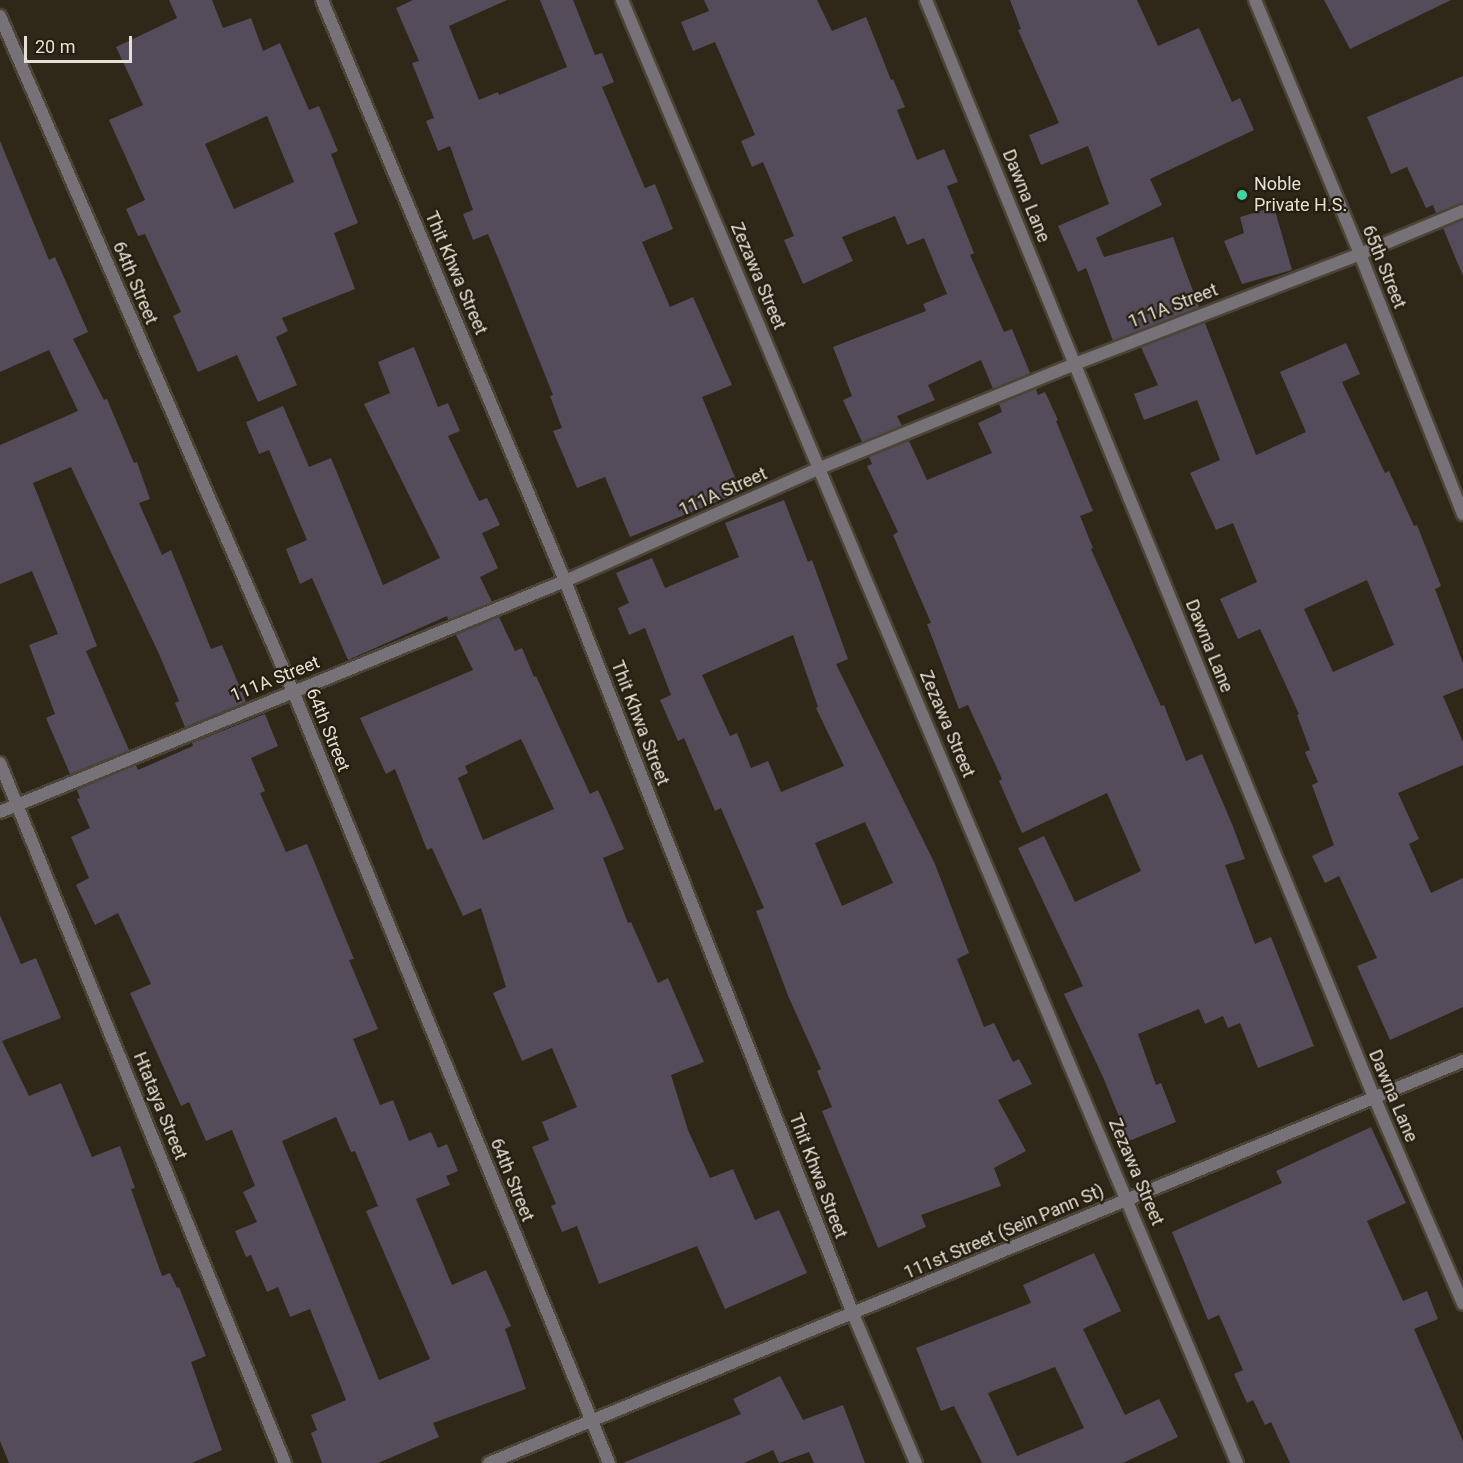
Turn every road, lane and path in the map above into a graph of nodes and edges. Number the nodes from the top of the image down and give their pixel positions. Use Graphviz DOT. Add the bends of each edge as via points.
graph roads {
  1 [pos="322,0"];
  2 [pos="622,0"];
  3 [pos="926,0"];
  4 [pos="1256,0"];
  5 [pos="0,16"];
  6 [pos="1463,211"];
  7 [pos="1360,254"];
  8 [pos="1075,363"];
  9 [pos="820,468"];
  10 [pos="1463,514"];
  11 [pos="565,581"];
  12 [pos="293,692"];
  13 [pos="0,763"];
  14 [pos="18,804"];
  15 [pos="0,812"];
  16 [pos="1463,1061"];
  17 [pos="1374,1097"];
  18 [pos="1128,1200"];
  19 [pos="1463,1304"];
  20 [pos="853,1314"];
  21 [pos="592,1421"];
  22 [pos="285,1463"];
  23 [pos="489,1463"];
  24 [pos="609,1463"];
  25 [pos="916,1463"];
  26 [pos="1237,1463"];
  1 -- 11 [label="street, Thit Khwa Street"];
  2 -- 9 [label="street, Zezawa Street"];
  3 -- 8 [label="street, Dawna Lane"];
  4 -- 7 [label="street, 65th Street"];
  5 -- 12 [label="street, 64th Street"];
  6 -- 7 [label="street, 111A Street"];
  7 -- 8 [label="street, 111A Street"];
  7 -- 10 [label="street, 65th Street"];
  8 -- 9 [label="street, 111A Street"];
  8 -- 17 [label="street, Dawna Lane"];
  9 -- 11 [label="street, 111A Street"];
  9 -- 18 [label="street, Zezawa Street"];
  11 -- 12 [label="street, 111A Street"];
  11 -- 20 [label="street, Thit Khwa Street"];
  12 -- 14 [label="street, 111A Street"];
  12 -- 21 [label="street, 64th Street"];
  13 -- 14 [label="street, Htataya Street"];
  14 -- 15 [label="street, 111A Street"];
  14 -- 22 [label="street, Htataya Street"];
  16 -- 17 [label="street, 111st Street (Sein Pann St)"];
  17 -- 18 [label="street, 111st Street (Sein Pann St)"];
  17 -- 19 [label="street, Dawna Lane"];
  18 -- 20 [label="street, 111st Street (Sein Pann St)"];
  18 -- 26 [label="street, Zezawa Street"];
  20 -- 21 [label="street, 111st Street (Sein Pann St)"];
  20 -- 25 [label="street, Thit Khwa Street"];
  21 -- 23 [label="street, 111st Street (Sein Pann St)"];
  21 -- 24 [label="street, 64th Street"];
}
